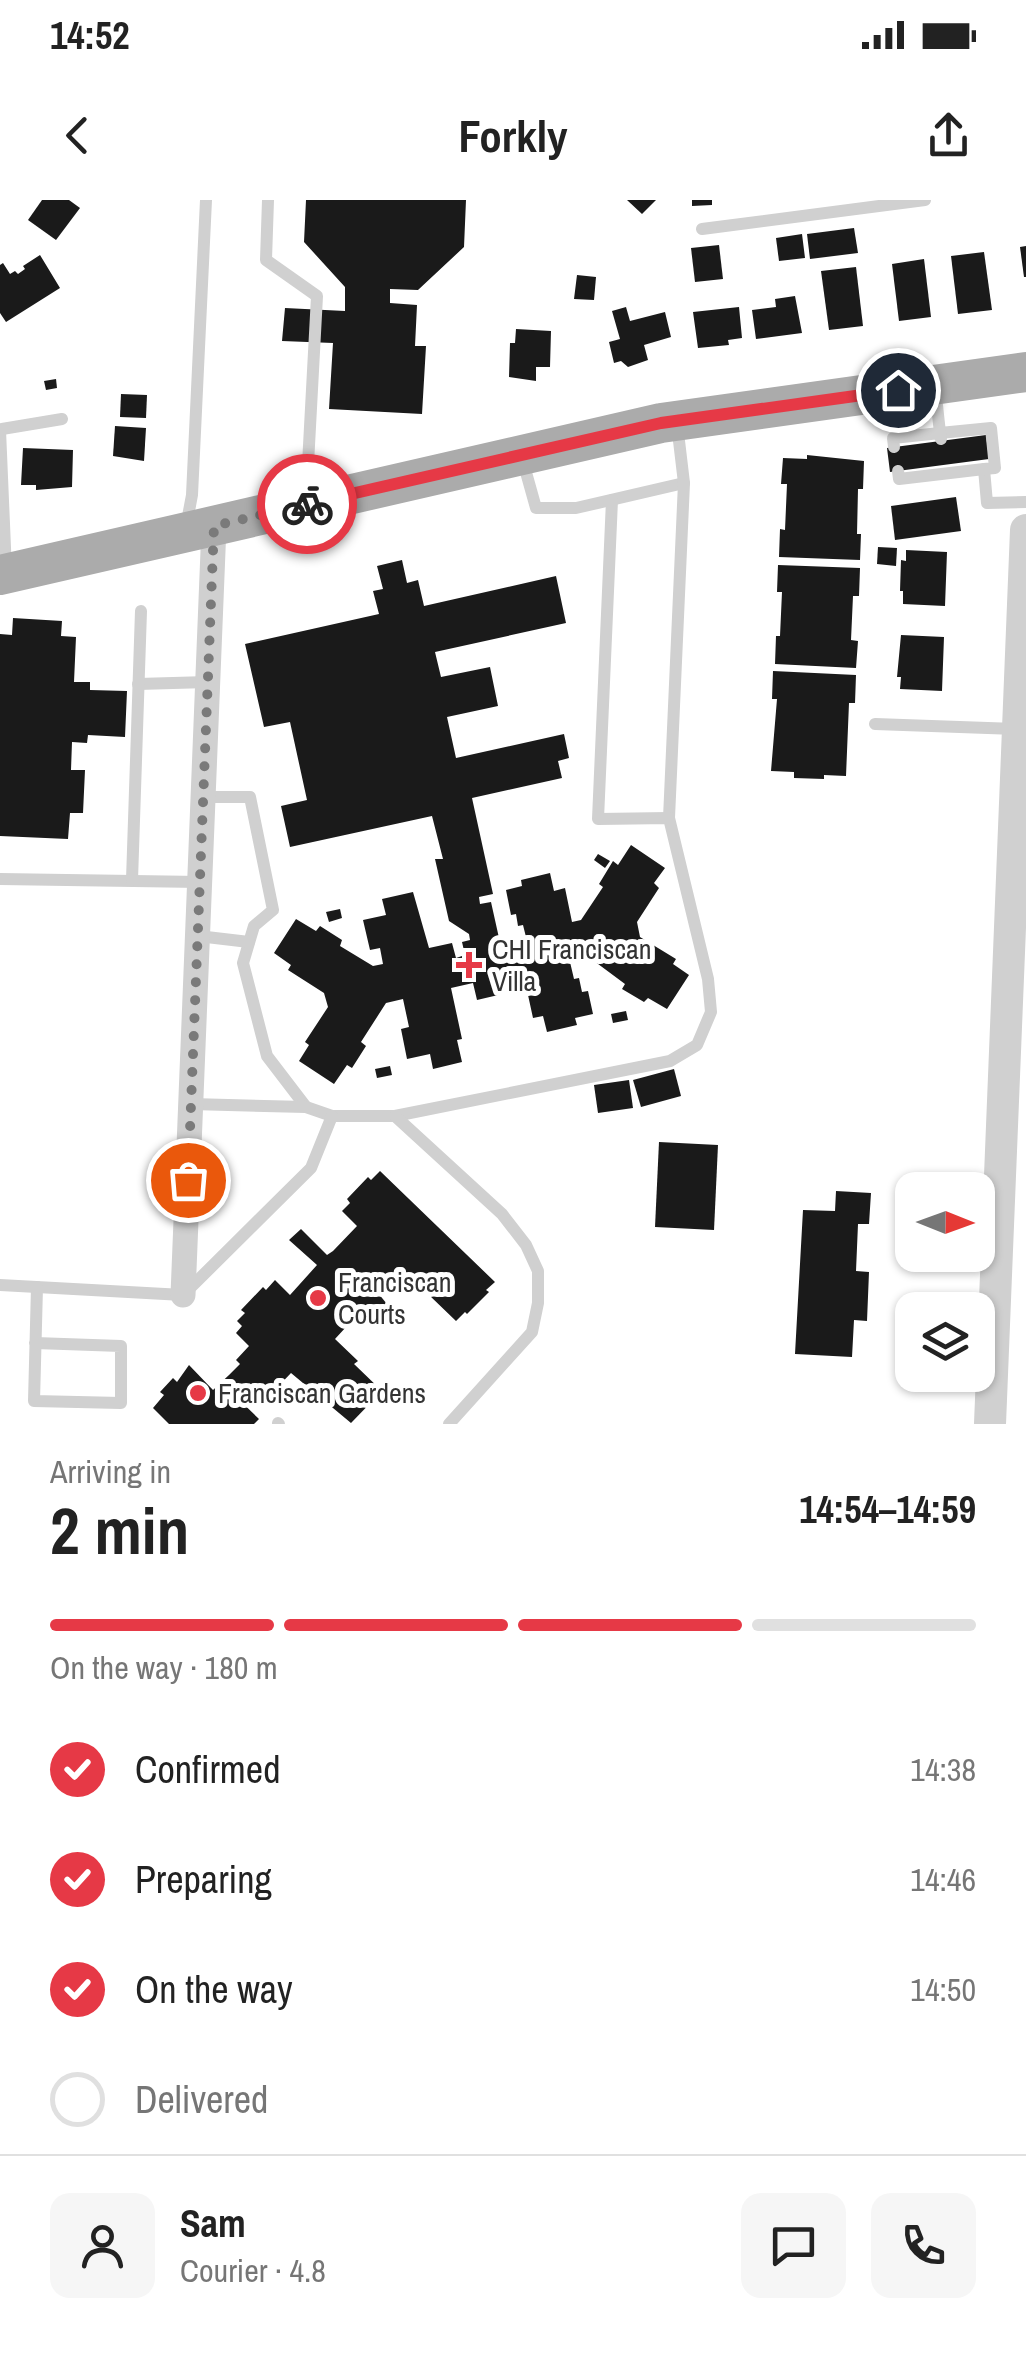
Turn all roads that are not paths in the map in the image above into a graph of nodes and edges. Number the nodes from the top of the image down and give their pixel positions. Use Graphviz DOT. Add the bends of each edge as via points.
graph roads {
  1 [pos="206,200"];
  2 [pos="268,200"];
  3 [pos="925,200"];
  4 [pos="702,229"];
  5 [pos="1026,372"];
  6 [pos="935,385"];
  7 [pos="62,418"];
  8 [pos="677,421"];
  9 [pos="1,430"];
  10 [pos="941,437"];
  11 [pos="894,447"];
  12 [pos="522,455"];
  13 [pos="974,467"];
  14 [pos="898,471"];
  15 [pos="684,483"];
  16 [pos="330,499"];
  17 [pos="612,500"];
  18 [pos="1026,502"];
  19 [pos="200,529"];
  20 [pos="1026,530"];
  21 [pos="3,574"];
  22 [pos="141,611"];
  23 [pos="208,682"];
  24 [pos="138,684"];
  25 [pos="875,724"];
  26 [pos="1018,730"];
  27 [pos="204,797"];
  28 [pos="669,818"];
  29 [pos="1021,846"];
  30 [pos="0,879"];
  31 [pos="132,880"];
  32 [pos="200,882"];
  33 [pos="198,936"];
  34 [pos="250,942"];
  35 [pos="190,1104"];
  36 [pos="306,1107"];
  37 [pos="332,1116"];
  38 [pos="395,1116"];
  39 [pos="0,1284"];
  40 [pos="36,1287"];
  41 [pos="183,1295"];
  42 [pos="35,1343"];
  43 [pos="448,1424"];
  44 [pos="990,1424"];
  1 -- 19 [label="lane" via="192,495"];
  2 -- 16 [label="lane" via="266,260 316,296 308,464"];
  3 -- 4 [label="lane"];
  5 -- 6 [label="main road"];
  6 -- 8 [label="main road"];
  6 -- 10 [label="lane"];
  7 -- 9 [label="lane"];
  8 -- 12 [label="main road"];
  8 -- 15 [label="lane"];
  9 -- 21 [label="lane"];
  10 -- 11 [label="lane" via="893,438"];
  10 -- 13 [label="lane" via="990,428 996,468"];
  12 -- 16 [label="main road"];
  12 -- 17 [label="lane" via="536,508"];
  13 -- 14 [label="lane" via="898,480"];
  13 -- 18 [label="lane" via="987,502"];
  15 -- 17 [label="lane"];
  15 -- 28 [label="lane"];
  16 -- 19 [label="main road"];
  17 -- 28 [label="lane" via="598,818"];
  19 -- 21 [label="main road"];
  19 -- 23 [label="street"];
  20 -- 26 [label="street"];
  22 -- 24 [label="lane"];
  23 -- 24 [label="lane"];
  23 -- 27 [label="street"];
  24 -- 31 [label="lane"];
  25 -- 26 [label="lane"];
  26 -- 29 [label="street"];
  27 -- 32 [label="street"];
  27 -- 34 [label="lane" via="250,797 273,910 254,926"];
  28 -- 38 [label="lane" via="708,979 711,1012 697,1045 670,1061"];
  29 -- 44 [label="street"];
  30 -- 31 [label="lane"];
  31 -- 32 [label="lane"];
  32 -- 33 [label="street"];
  33 -- 34 [label="lane"];
  33 -- 35 [label="street"];
  34 -- 36 [label="lane" via="243,963 268,1056"];
  35 -- 36 [label="lane"];
  35 -- 41 [label="street"];
  36 -- 37 [label="lane"];
  37 -- 38 [label="lane"];
  37 -- 41 [label="lane" via="312,1168"];
  38 -- 43 [label="lane" via="502,1214 538,1271 532,1332"];
  39 -- 40 [label="lane"];
  40 -- 41 [label="lane"];
  40 -- 42 [label="lane"];
  42 -- 42 [label="lane" via="34,1401 121,1403 121,1346"];
}
